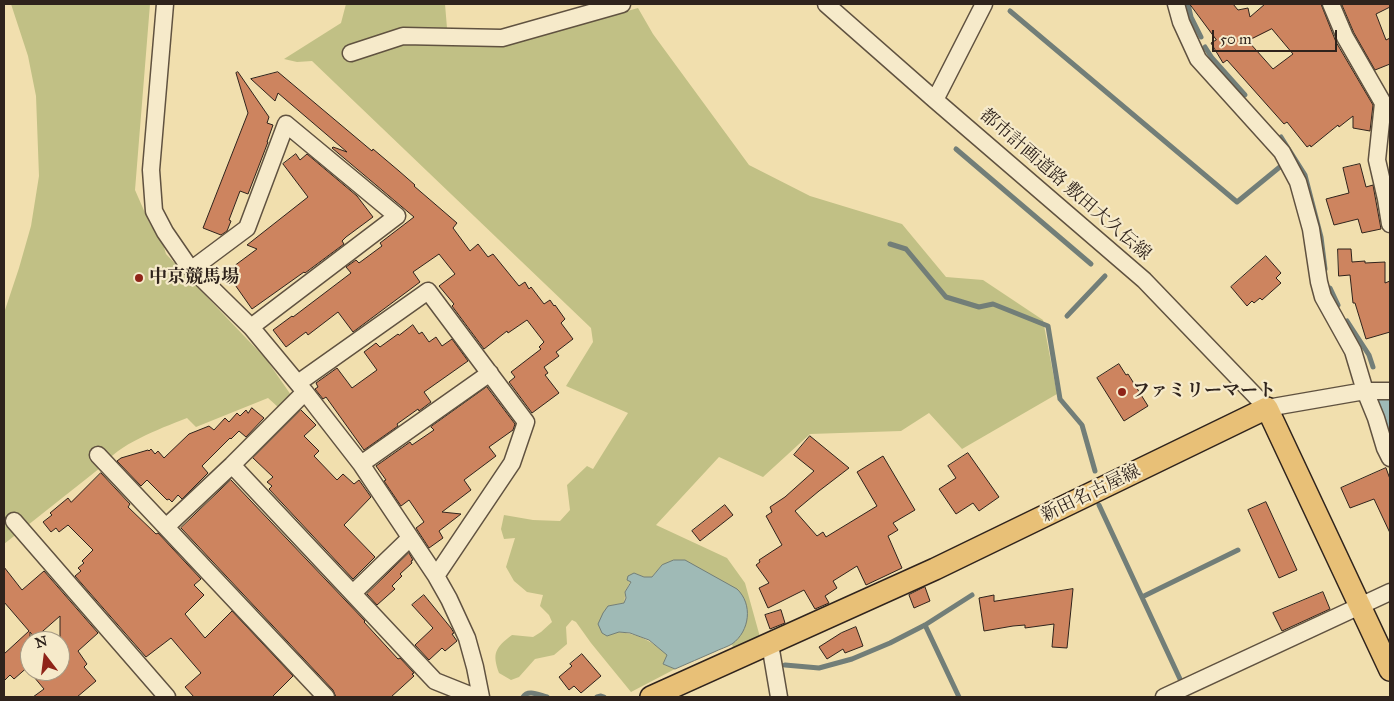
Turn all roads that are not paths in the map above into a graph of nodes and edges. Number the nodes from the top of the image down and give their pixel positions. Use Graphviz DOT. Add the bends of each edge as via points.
graph roads {
  1 [pos="165,4"];
  2 [pos="622,4"];
  3 [pos="826,4"];
  4 [pos="984,4"];
  5 [pos="1176,4"];
  6 [pos="1331,4"];
  7 [pos="351,53"];
  8 [pos="1386,99"];
  9 [pos="935,100"];
  10 [pos="1390,224"];
  11 [pos="192,269"];
  12 [pos="251,327"];
  13 [pos="490,373"];
  14 [pos="301,388"];
  15 [pos="1365,391"];
  16 [pos="1390,391"];
  17 [pos="1267,408"];
  18 [pos="98,455"];
  19 [pos="1390,458"];
  20 [pos="360,464"];
  21 [pos="232,465"];
  22 [pos="14,521"];
  23 [pos="166,527"];
  24 [pos="410,538"];
  25 [pos="436,576"];
  26 [pos="1390,592"];
  27 [pos="353,593"];
  28 [pos="1361,607"];
  29 [pos="770,644"];
  30 [pos="1390,670"];
  31 [pos="166,697"];
  32 [pos="326,697"];
  33 [pos="475,697"];
  34 [pos="481,697"];
  35 [pos="651,697"];
  36 [pos="779,697"];
  37 [pos="1164,697"];
  1 -- 11 [label="street" via="151,170 154,211"];
  2 -- 7 [label="street" via="502,38 403,36"];
  3 -- 9 [label="street, 都市計画道路 敷田大久伝線"];
  4 -- 9 [label="street"];
  5 -- 15 [label="street" via="1198,59 1282,152 1298,182 1311,229 1318,282 1353,351"];
  6 -- 8 [label="street" via="1345,37"];
  8 -- 10 [label="street" via="1377,160"];
  9 -- 17 [label="street, 都市計画道路 敷田大久伝線" via="1144,280"];
  11 -- 12 [label="street"];
  11 -- 12 [label="street" via="247,228 286,124 397,216"];
  12 -- 14 [label="street"];
  13 -- 14 [label="street" via="428,291"];
  13 -- 20 [label="street"];
  13 -- 25 [label="street" via="526,422 512,463"];
  14 -- 20 [label="street"];
  14 -- 21 [label="street"];
  15 -- 16 [label="street"];
  15 -- 17 [label="street"];
  15 -- 19 [label="street"];
  17 -- 28 [label="main road"];
  17 -- 29 [label="main road, 新田名古屋線" via="935,569"];
  18 -- 23 [label="street"];
  20 -- 24 [label="street"];
  21 -- 23 [label="street"];
  21 -- 27 [label="street"];
  22 -- 31 [label="street"];
  23 -- 32 [label="street"];
  24 -- 25 [label="street"];
  24 -- 27 [label="street"];
  25 -- 34 [label="street" via="467,638"];
  26 -- 28 [label="street"];
  27 -- 33 [label="street" via="435,681"];
  28 -- 30 [label="main road"];
  28 -- 37 [label="street"];
  29 -- 35 [label="main road, 新田名古屋線"];
  29 -- 36 [label="street"];
}
